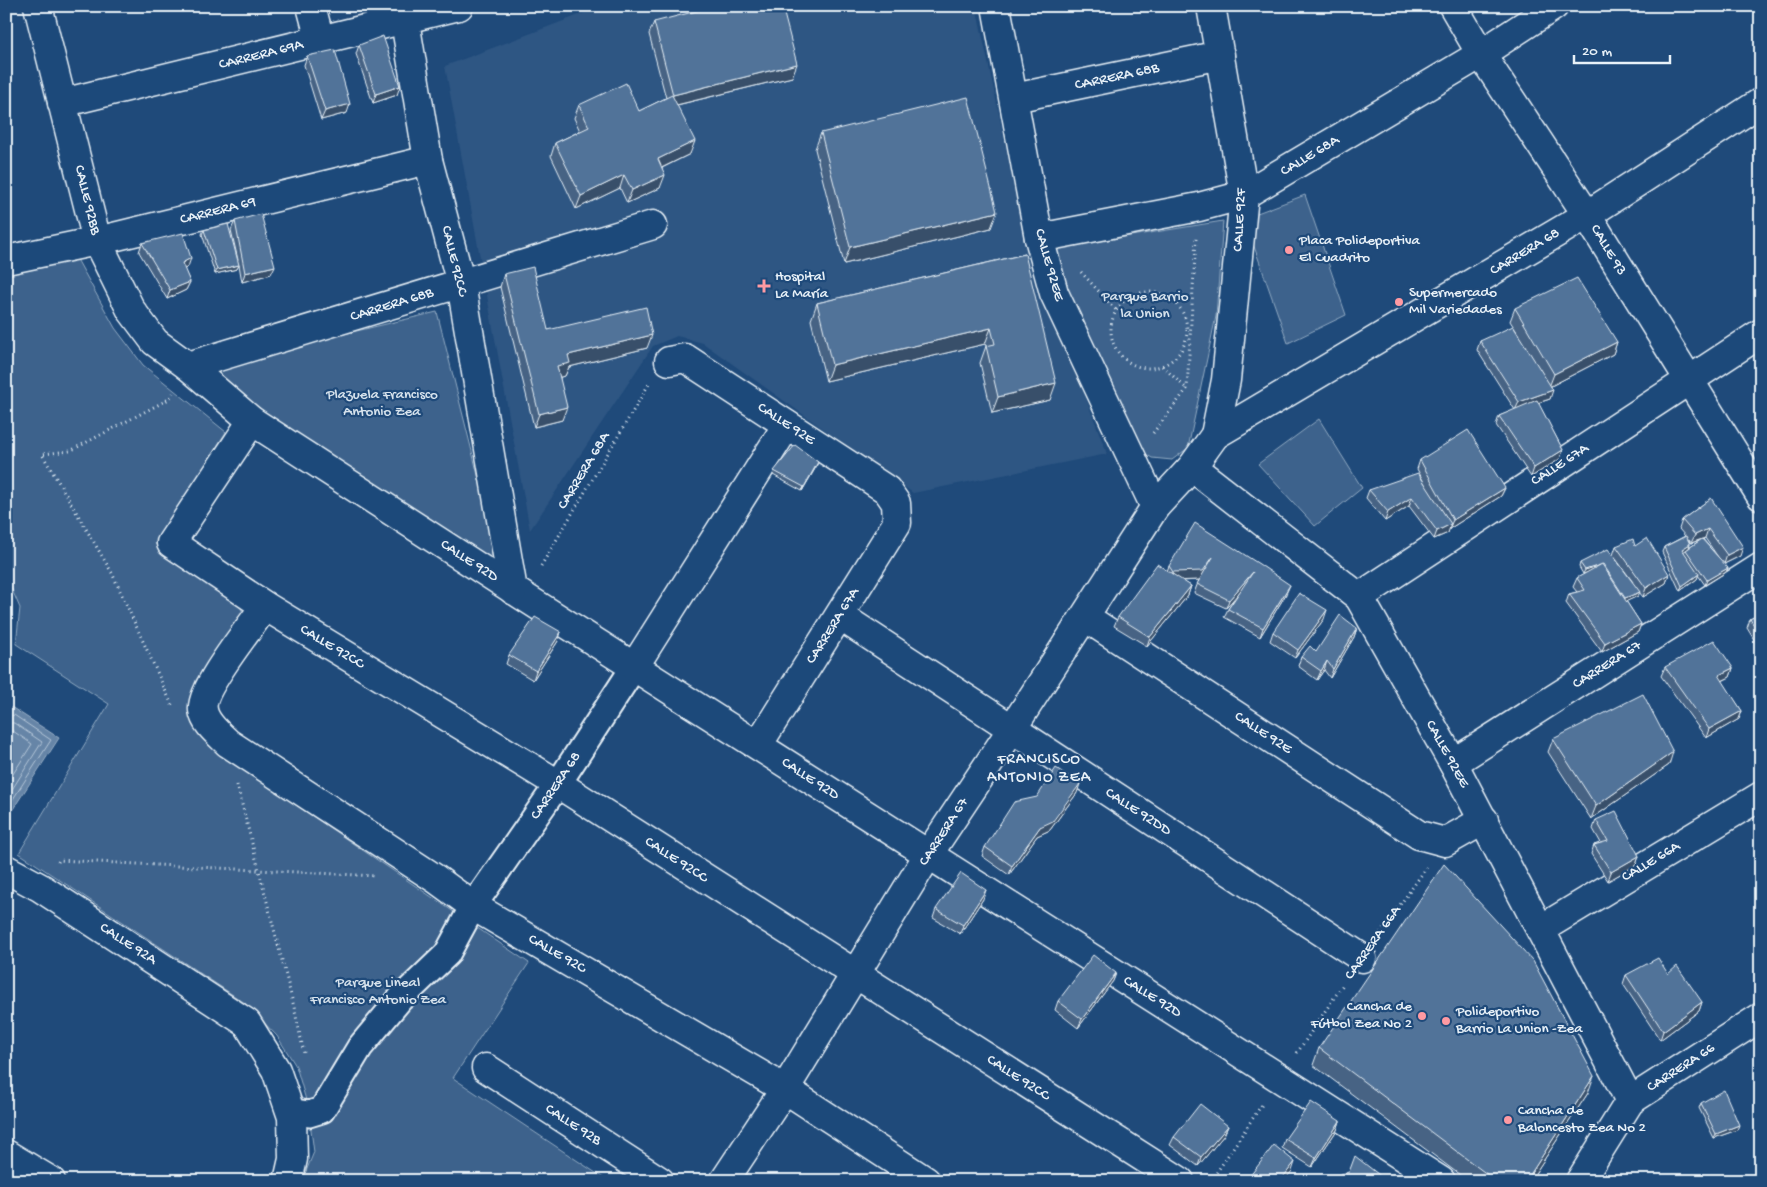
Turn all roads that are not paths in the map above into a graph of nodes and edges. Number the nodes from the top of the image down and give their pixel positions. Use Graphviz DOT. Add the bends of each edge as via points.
graph roads {
  1 [pos="38,6"];
  2 [pos="312,6"];
  3 [pos="460,6"];
  4 [pos="996,6"];
  5 [pos="1211,6"];
  6 [pos="1453,6"];
  7 [pos="1554,6"];
  8 [pos="405,21"];
  9 [pos="320,40"];
  10 [pos="1481,54"];
  11 [pos="1220,55"];
  12 [pos="1014,98"];
  13 [pos="1761,102"];
  14 [pos="62,103"];
  15 [pos="428,160"];
  16 [pos="1244,195"];
  17 [pos="1587,215"];
  18 [pos="653,225"];
  19 [pos="1039,238"];
  20 [pos="97,241"];
  21 [pos="6,260"];
  22 [pos="460,284"];
  23 [pos="1761,333"];
  24 [pos="669,361"];
  25 [pos="188,366"];
  26 [pos="1688,381"];
  27 [pos="252,421"];
  28 [pos="787,425"];
  29 [pos="1215,435"];
  30 [pos="1192,467"];
  31 [pos="1761,496"];
  32 [pos="896,503"];
  33 [pos="1155,507"];
  34 [pos="1761,567"];
  35 [pos="518,593"];
  36 [pos="1358,596"];
  37 [pos="265,606"];
  38 [pos="840,616"];
  39 [pos="1085,616"];
  40 [pos="634,667"];
  41 [pos="1012,729"];
  42 [pos="758,746"];
  43 [pos="1453,763"];
  44 [pos="558,784"];
  45 [pos="1761,796"];
  46 [pos="1484,820"];
  47 [pos="928,855"];
  48 [pos="6,869"];
  49 [pos="473,906"];
  50 [pos="1541,929"];
  51 [pos="1362,958"];
  52 [pos="855,974"];
  53 [pos="1761,1017"];
  54 [pos="486,1068"];
  55 [pos="785,1088"];
  56 [pos="1630,1101"];
  57 [pos="295,1112"];
  58 [pos="6,1154"];
  59 [pos="51,1181"];
  60 [pos="288,1181"];
  61 [pos="660,1181"];
  62 [pos="724,1181"];
  63 [pos="926,1181"];
  64 [pos="1180,1181"];
  65 [pos="1441,1181"];
  66 [pos="1580,1181"];
  1 -- 14 [label="street, CALLE 92BB"];
  2 -- 9 [label="street"];
  3 -- 8 [label="street, CARRERA 69A"];
  4 -- 12 [label="street, CALLE 92EE"];
  5 -- 11 [label="street, CALLE 92F"];
  6 -- 10 [label="street, CALLE 93"];
  7 -- 10 [label="street, CALLE 68A"];
  8 -- 9 [label="street, CARRERA 69A"];
  8 -- 15 [label="street, CALLE 92CC"];
  9 -- 14 [label="street, CARRERA 69A"];
  10 -- 16 [label="street, CALLE 68A"];
  10 -- 17 [label="street, CALLE 93"];
  11 -- 12 [label="street, CARRERA 68B"];
  11 -- 16 [label="street, CALLE 92F"];
  12 -- 19 [label="street, CALLE 92EE"];
  13 -- 17 [label="street, CARRERA 68"];
  14 -- 20 [label="street, CALLE 92BB"];
  15 -- 20 [label="street, CARRERA 69"];
  15 -- 22 [label="street, CALLE 92CC"];
  16 -- 19 [label="street, CALLE 68A" via="1199,208"];
  16 -- 29 [label="street, CALLE 92F" via="1226,380"];
  17 -- 26 [label="street, CALLE 93"];
  17 -- 29 [label="street, CARRERA 68"];
  18 -- 22 [label="street, CARRERA 68B"];
  19 -- 33 [label="street, CALLE 92EE" via="1054,293"];
  20 -- 21 [label="street, CARRERA 69"];
  20 -- 25 [label="street, CALLE 92BB" via="131,310 155,342"];
  22 -- 25 [label="street, CARRERA 68B"];
  22 -- 35 [label="street, CALLE 92CC"];
  23 -- 26 [label="street, CALLE 67A"];
  24 -- 28 [label="street, CALLE 92E" via="685,358"];
  25 -- 27 [label="street, CALLE 92D"];
  26 -- 31 [label="street, CALLE 93"];
  26 -- 36 [label="street, CALLE 67A"];
  27 -- 35 [label="street, CALLE 92D"];
  27 -- 37 [label="street, CALLE 92CC" via="170,543"];
  28 -- 32 [label="street, CALLE 92E" via="887,490"];
  28 -- 40 [label="street, CARRERA 68"];
  29 -- 30 [label="street, CARRERA 68"];
  30 -- 33 [label="street, CARRERA 67"];
  30 -- 36 [label="street, CALLE 92EE"];
  32 -- 38 [label="street, CARRERA 67A" via="897,523"];
  33 -- 39 [label="street, CARRERA 67"];
  34 -- 43 [label="street, CARRERA 67"];
  35 -- 40 [label="street, CALLE 92D"];
  36 -- 43 [label="street, CALLE 92EE"];
  37 -- 44 [label="street, CALLE 92CC"];
  37 -- 49 [label="street, CALLE 92C" via="207,689 202,710 212,728 228,743"];
  38 -- 41 [label="street, CALLE 92DD"];
  38 -- 42 [label="street, CARRERA 67A"];
  39 -- 41 [label="street, CARRERA 67"];
  39 -- 46 [label="street, CALLE 92E" via="1419,835 1445,842"];
  40 -- 42 [label="street, CALLE 92D"];
  40 -- 44 [label="street, CARRERA 68"];
  41 -- 47 [label="street, CARRERA 67"];
  41 -- 51 [label="street, CALLE 92DD"];
  42 -- 47 [label="street, CALLE 92D"];
  43 -- 46 [label="street, CALLE 92EE"];
  44 -- 49 [label="street, CARRERA 68"];
  44 -- 52 [label="street, CALLE 92CC"];
  45 -- 50 [label="street, CALLE 66A"];
  46 -- 50 [label="street, CALLE 92EE"];
  47 -- 52 [label="street, CARRERA 67"];
  47 -- 65 [label="street, CALLE 92D"];
  48 -- 60 [label="street, CALLE 92A" via="41,888 247,1024 276,1070 292,1117 293,1159"];
  49 -- 55 [label="street, CALLE 92C"];
  49 -- 57 [label="street, CARRERA 68" via="447,954 400,999 360,1047 322,1110 309,1114"];
  50 -- 56 [label="street, CALLE 92EE"];
  52 -- 55 [label="street, CARRERA 67"];
  52 -- 64 [label="street, CALLE 92CC"];
  53 -- 56 [label="street, CARRERA 66"];
  54 -- 61 [label="street, CALLE 92B"];
  55 -- 62 [label="street, CARRERA 67"];
  55 -- 63 [label="street, CALLE 92C"];
  56 -- 66 [label="street, CARRERA 66"];
  58 -- 59 [label="street"];
}
